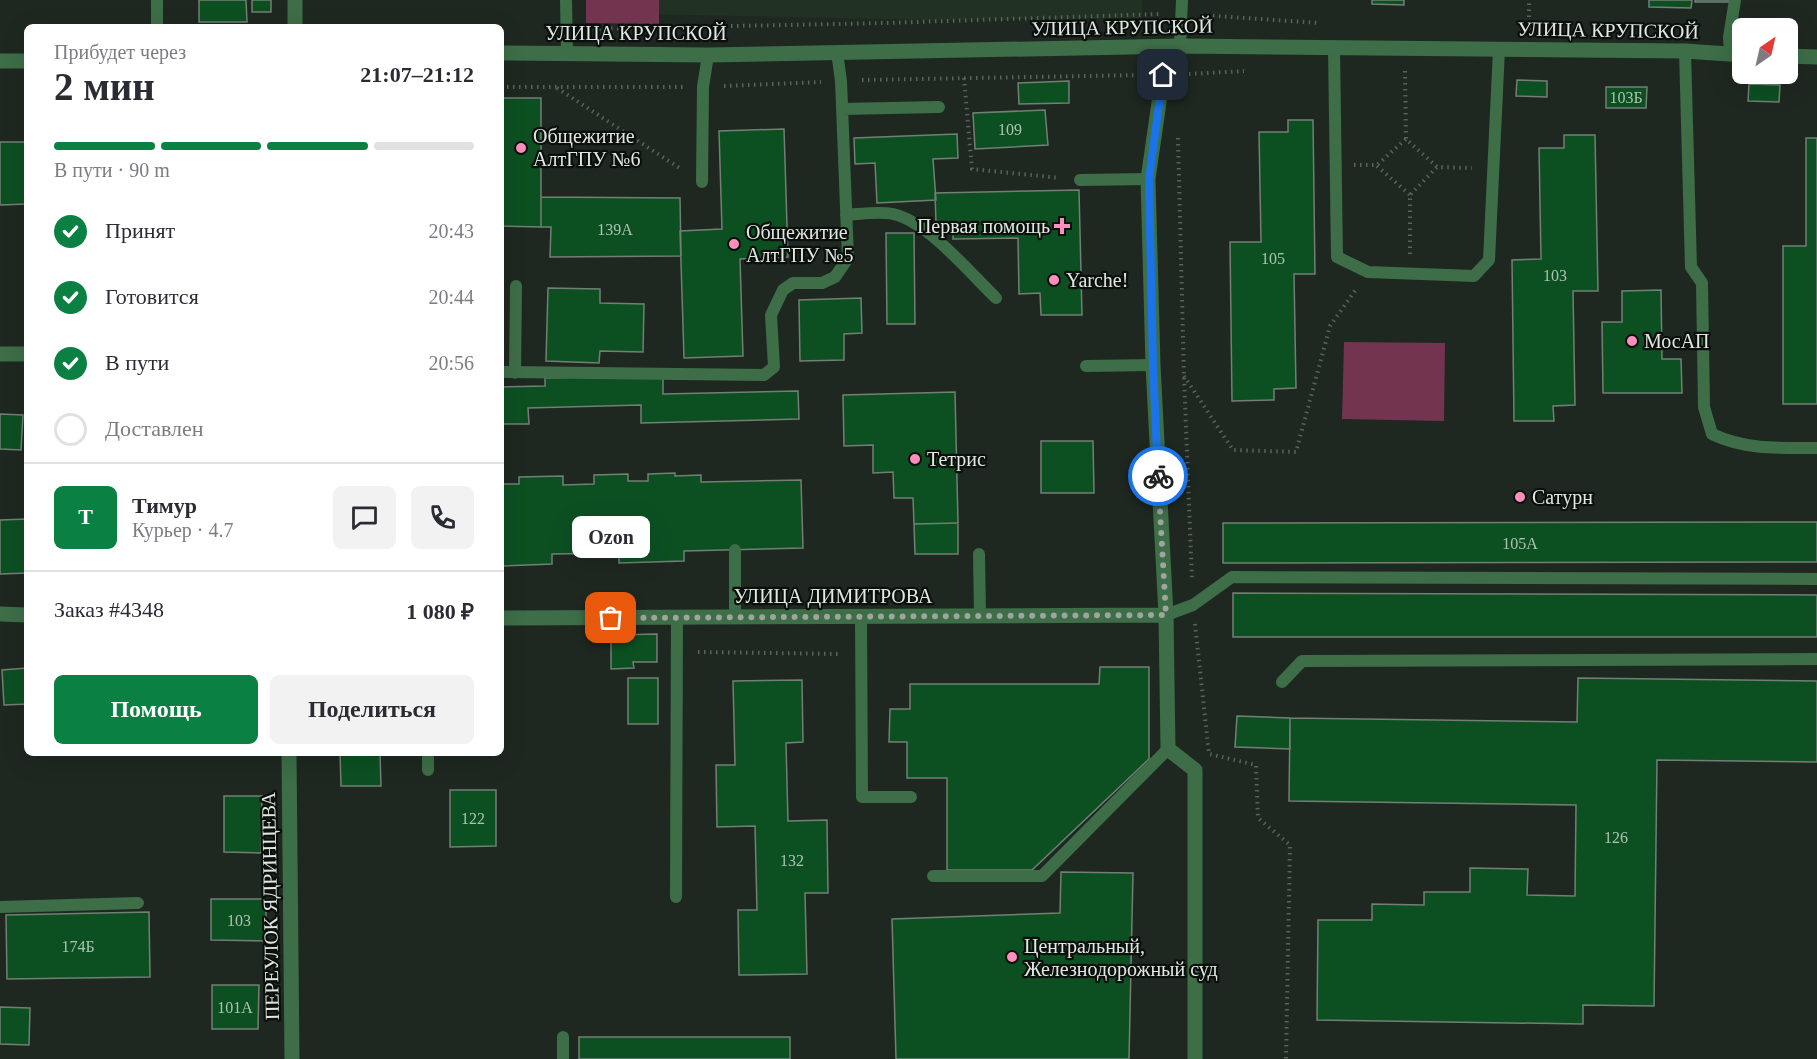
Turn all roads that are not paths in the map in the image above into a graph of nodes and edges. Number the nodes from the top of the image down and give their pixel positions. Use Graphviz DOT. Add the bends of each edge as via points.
graph roads {
  1 [pos="157,0"];
  2 [pos="295,0"];
  3 [pos="566,0"];
  4 [pos="1182,0"];
  5 [pos="1735,0"];
  6 [pos="1732,18"];
  7 [pos="1732,18"];
  8 [pos="157,24"];
  9 [pos="295,24"];
  10 [pos="1732,43"];
  11 [pos="1180,46"];
  12 [pos="1334,47"];
  13 [pos="1499,49"];
  14 [pos="1685,51"];
  15 [pos="837,52"];
  16 [pos="504,53"];
  17 [pos="567,54"];
  18 [pos="1732,54"];
  19 [pos="708,55"];
  20 [pos="1798,56"];
  21 [pos="1817,57"];
  22 [pos="0,61"];
  23 [pos="24,61"];
  24 [pos="939,107"];
  25 [pos="842,110"];
  26 [pos="1149,179"];
  27 [pos="1080,180"];
  28 [pos="702,182"];
  29 [pos="846,215"];
  30 [pos="516,286"];
  31 [pos="996,298"];
  32 [pos="0,354"];
  33 [pos="24,354"];
  34 [pos="1153,365"];
  35 [pos="1086,366"];
  36 [pos="504,372"];
  37 [pos="515,373"];
  38 [pos="1817,448"];
  39 [pos="735,550"];
  40 [pos="979,554"];
  41 [pos="1817,579"];
  42 [pos="0,614"];
  43 [pos="24,615"];
  44 [pos="1166,615"];
  45 [pos="980,616"];
  46 [pos="677,617"];
  47 [pos="735,617"];
  48 [pos="861,617"];
  49 [pos="504,618"];
  50 [pos="1817,659"];
  51 [pos="1282,682"];
  52 [pos="1168,749"];
  53 [pos="289,756"];
  54 [pos="428,756"];
  55 [pos="428,770"];
  56 [pos="911,797"];
  57 [pos="933,876"];
  58 [pos="676,897"];
  59 [pos="138,903"];
  60 [pos="0,907"];
  61 [pos="563,1037"];
  62 [pos="292,1059"];
  63 [pos="563,1059"];
  64 [pos="1195,1059"];
  1 -- 8 [label="lane"];
  2 -- 9 [label="street"];
  3 -- 17 [label="lane"];
  4 -- 11 [label="lane"];
  5 -- 7 [label="lane"];
  6 -- 10 [label="lane"];
  11 -- 12 [label="street, УЛИЦА КРУПСКОЙ"];
  11 -- 15 [label="street, УЛИЦА КРУПСКОЙ"];
  11 -- 26 [label="street" via="1163,75"];
  12 -- 13 [label="street, УЛИЦА КРУПСКОЙ"];
  12 -- 13 [label="lane" via="1337,256 1368,272 1474,276 1489,260"];
  13 -- 14 [label="street, УЛИЦА КРУПСКОЙ"];
  14 -- 18 [label="street, УЛИЦА КРУПСКОЙ"];
  14 -- 38 [label="lane" via="1691,267 1702,283 1704,407 1712,434 1758,447"];
  15 -- 19 [label="street, УЛИЦА КРУПСКОЙ"];
  15 -- 25 [label="lane"];
  16 -- 17 [label="street, УЛИЦА КРУПСКОЙ"];
  17 -- 19 [label="street, УЛИЦА КРУПСКОЙ"];
  19 -- 28 [label="lane" via="703,87"];
  20 -- 21 [label="street"];
  22 -- 23 [label="street"];
  24 -- 25 [label="lane"];
  25 -- 29 [label="lane"];
  26 -- 27 [label="lane"];
  26 -- 34 [label="street"];
  29 -- 31 [label="lane" via="891,213 907,218 929,233"];
  29 -- 37 [label="lane" via="848,258 835,277 822,283 793,283 783,290 771,315 774,367 764,375"];
  30 -- 37 [label="lane"];
  32 -- 33 [label="street"];
  34 -- 35 [label="lane"];
  34 -- 44 [label="street"];
  36 -- 37 [label="lane"];
  39 -- 47 [label="lane"];
  40 -- 45 [label="lane"];
  41 -- 44 [label="lane" via="1232,577 1193,605"];
  42 -- 43 [label="street"];
  44 -- 45 [label="street, УЛИЦА ДИМИТРОВА"];
  44 -- 52 [label="street"];
  45 -- 48 [label="street, УЛИЦА ДИМИТРОВА"];
  46 -- 47 [label="street, УЛИЦА ДИМИТРОВА"];
  46 -- 49 [label="street, УЛИЦА ДИМИТРОВА"];
  46 -- 58 [label="lane"];
  47 -- 48 [label="street, УЛИЦА ДИМИТРОВА"];
  48 -- 56 [label="lane" via="862,797"];
  50 -- 51 [label="lane" via="1302,661"];
  52 -- 57 [label="lane" via="1042,876"];
  52 -- 64 [label="street" via="1195,770"];
  53 -- 62 [label="street, ПЕРЕУЛОК ЯДРИНЦЕВА"];
  54 -- 55 [label="lane"];
  59 -- 60 [label="lane"];
  61 -- 63 [label="lane"];
}
